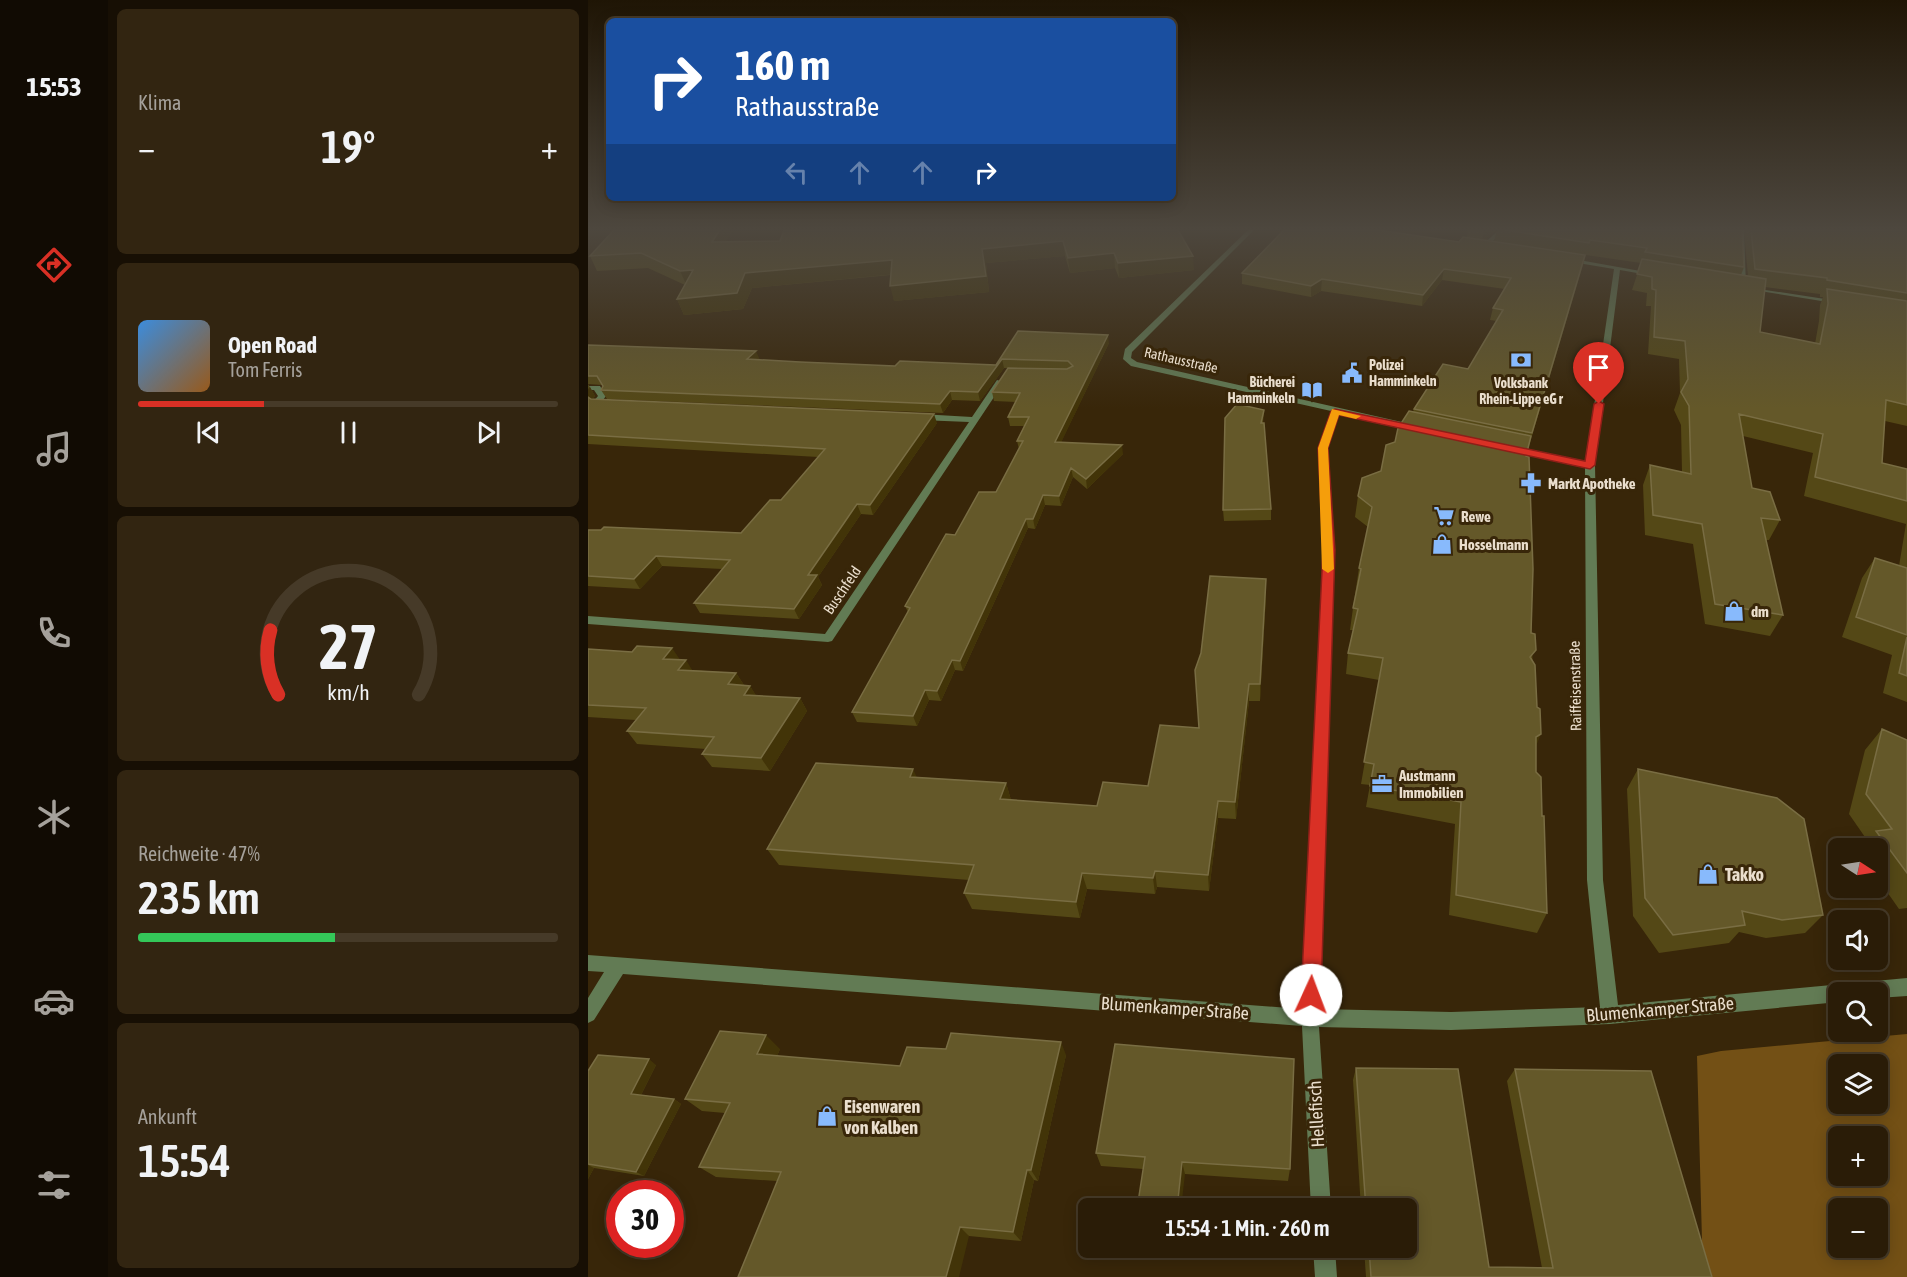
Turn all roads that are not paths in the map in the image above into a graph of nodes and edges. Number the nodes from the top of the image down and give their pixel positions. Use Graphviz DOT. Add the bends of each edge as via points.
graph roads {
  1 [pos="1190,290"];
  2 [pos="1614,290"];
  3 [pos="1758,290"];
  4 [pos="1849,305"];
  5 [pos="1605,358"];
  6 [pos="1617,359"];
  7 [pos="1007,372"];
  8 [pos="588,388"];
  9 [pos="619,404"];
  10 [pos="1335,411"];
  11 [pos="907,416"];
  12 [pos="976,420"];
  13 [pos="1426,431"];
  14 [pos="1496,446"];
  15 [pos="1590,465"];
  16 [pos="588,620"];
  17 [pos="588,963"];
  18 [pos="620,965"];
  19 [pos="1907,987"];
  20 [pos="1888,989"];
  21 [pos="1828,994"];
  22 [pos="588,1014"];
  23 [pos="1610,1015"];
  24 [pos="1310,1018"];
  25 [pos="1320,1198"];
  26 [pos="1325,1258"];
  27 [pos="1326,1277"];
  1 -- 10 [label="street, Rathausstraße" via="1128,351 1126,359"];
  2 -- 5 [label="street, Raiffeisenstraße"];
  3 -- 4 [label="street"];
  5 -- 6 [label="street"];
  5 -- 15 [label="street, Raiffeisenstraße"];
  7 -- 12 [label="street, Buschfeld"];
  8 -- 9 [label="street" via="597,388 602,396 596,403"];
  10 -- 13 [label="street, Rathausstraße"];
  10 -- 24 [label="street" via="1323,448 1329,550"];
  11 -- 12 [label="street"];
  12 -- 16 [label="street, Buschfeld" via="828,638"];
  14 -- 15 [label="street"];
  15 -- 23 [label="street, Raiffeisenstraße" via="1595,880"];
  17 -- 18 [label="street, Blumenkamper Straße"];
  18 -- 22 [label="street"];
  18 -- 24 [label="street, Blumenkamper Straße"];
  19 -- 20 [label="street, Blumenkamper Straße"];
  21 -- 23 [label="street, Blumenkamper Straße"];
  23 -- 24 [label="street, Blumenkamper Straße" via="1451,1021"];
  24 -- 25 [label="street, Hellefisch"];
  26 -- 27 [label="street"];
}
